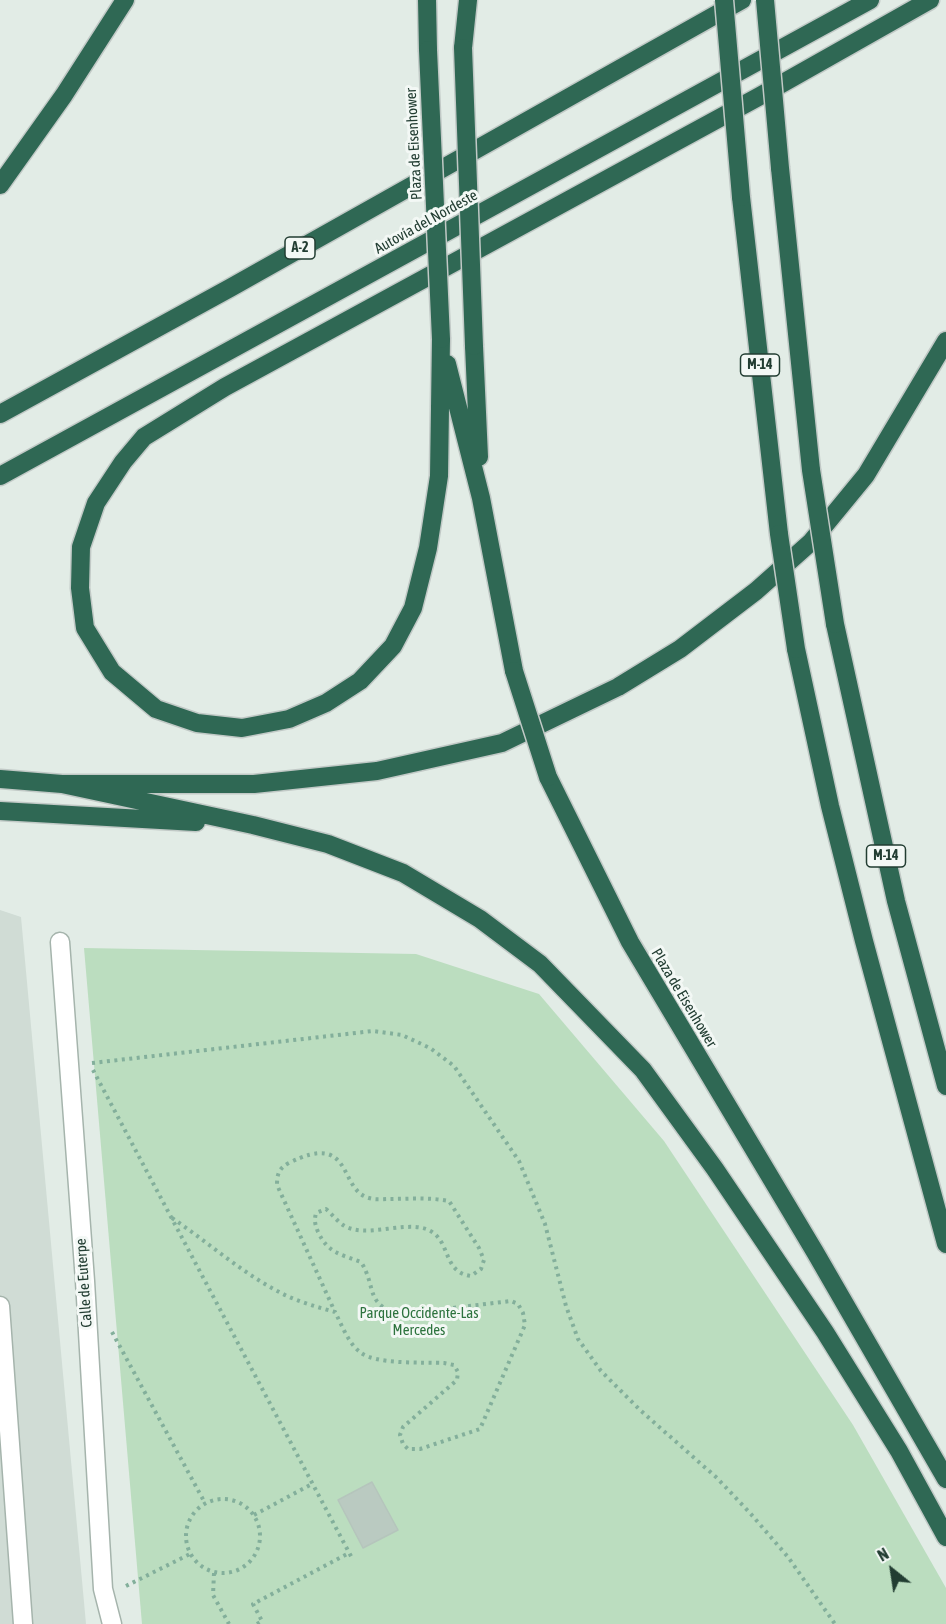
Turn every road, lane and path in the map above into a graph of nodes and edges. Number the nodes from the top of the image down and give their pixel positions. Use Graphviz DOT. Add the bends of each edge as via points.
graph roads {
  1 [pos="125,0"];
  2 [pos="427,0"];
  3 [pos="468,0"];
  4 [pos="724,0"];
  5 [pos="742,0"];
  6 [pos="765,0"];
  7 [pos="870,0"];
  8 [pos="930,0"];
  9 [pos="0,185"];
  10 [pos="441,339"];
  11 [pos="946,341"];
  12 [pos="0,414"];
  13 [pos="0,476"];
  14 [pos="481,498"];
  15 [pos="0,779"];
  16 [pos="62,784"];
  17 [pos="0,811"];
  18 [pos="254,825"];
  19 [pos="60,942"];
  20 [pos="946,1086"];
  21 [pos="172,1218"];
  22 [pos="946,1244"];
  23 [pos="0,1306"];
  24 [pos="335,1312"];
  25 [pos="112,1331"];
  26 [pos="946,1479"];
  27 [pos="312,1484"];
  28 [pos="205,1503"];
  29 [pos="254,1515"];
  30 [pos="946,1537"];
  31 [pos="349,1553"];
  32 [pos="190,1554"];
  33 [pos="353,1560"];
  34 [pos="214,1573"];
  35 [pos="126,1586"];
  36 [pos="23,1624"];
  37 [pos="112,1624"];
  38 [pos="229,1624"];
  39 [pos="257,1624"];
  40 [pos="835,1624"];
  1 -- 9 [label="highway"];
  2 -- 10 [label="highway, Plaza de Eisenhower, bridge"];
  3 -- 14 [label="highway, Plaza de Eisenhower, bridge" via="463,48"];
  4 -- 22 [label="highway, M-14, bridge" via="741,197 796,649 830,806"];
  5 -- 12 [label="highway, A-2"];
  6 -- 20 [label="highway, M-14, bridge" via="811,470 835,624 896,901"];
  7 -- 13 [label="highway, Autovía del Nordeste"];
  8 -- 10 [label="highway" via="255,370 144,437 96,503 81,547 80,588 85,628 112,672 156,709 197,723 242,728 289,719 326,703 360,681 393,646 413,608 428,548 439,476"];
  10 -- 14 [label="highway, Plaza de Eisenhower"];
  11 -- 16 [label="highway" via="866,476 811,542 756,591 680,649 618,687 502,743 377,771 254,784"];
  14 -- 26 [label="highway, Plaza de Eisenhower, bridge" via="514,671 548,777 630,942"];
  15 -- 16 [label="highway"];
  16 -- 18 [label="highway"];
  17 -- 18 [label="highway"];
  18 -- 30 [label="highway" via="328,844 403,873 480,920 540,964 581,1005 643,1070 715,1169 825,1332 899,1451"];
  19 -- 37 [label="street, Calle de Euterpe" via="103,1590"];
  21 -- 24 [label="path" via="258,1280 292,1298"];
  21 -- 27 [label="path"];
  21 -- 40 [label="path" via="90,1063 373,1031 402,1035 430,1048 454,1066 519,1161 545,1224 578,1339 601,1371 750,1513 788,1557"];
  23 -- 36 [label="street"];
  24 -- 24 [label="path" via="277,1185 282,1166 313,1153 336,1158 346,1168 359,1194 370,1198 449,1201 479,1248 484,1260 481,1269 471,1276 461,1275 436,1235 426,1229 357,1230 344,1225 326,1209 316,1213 314,1221 324,1245 361,1262 372,1293 382,1306 402,1314 511,1301 519,1304 525,1325 480,1429 420,1449 408,1449 400,1436 403,1427 449,1389 458,1380 458,1372 454,1365 444,1363 366,1357 350,1341"];
  25 -- 28 [label="path"];
  27 -- 29 [label="path"];
  27 -- 31 [label="path"];
  28 -- 29 [label="path" via="232,1499"];
  28 -- 32 [label="path" via="195,1510 185,1532"];
  29 -- 34 [label="path" via="260,1527 260,1540 250,1563 239,1570"];
  31 -- 33 [label="path"];
  31 -- 39 [label="path" via="253,1604 262,1621"];
  32 -- 34 [label="path" via="204,1569"];
  32 -- 35 [label="path"];
  34 -- 38 [label="path" via="213,1595"];
}
